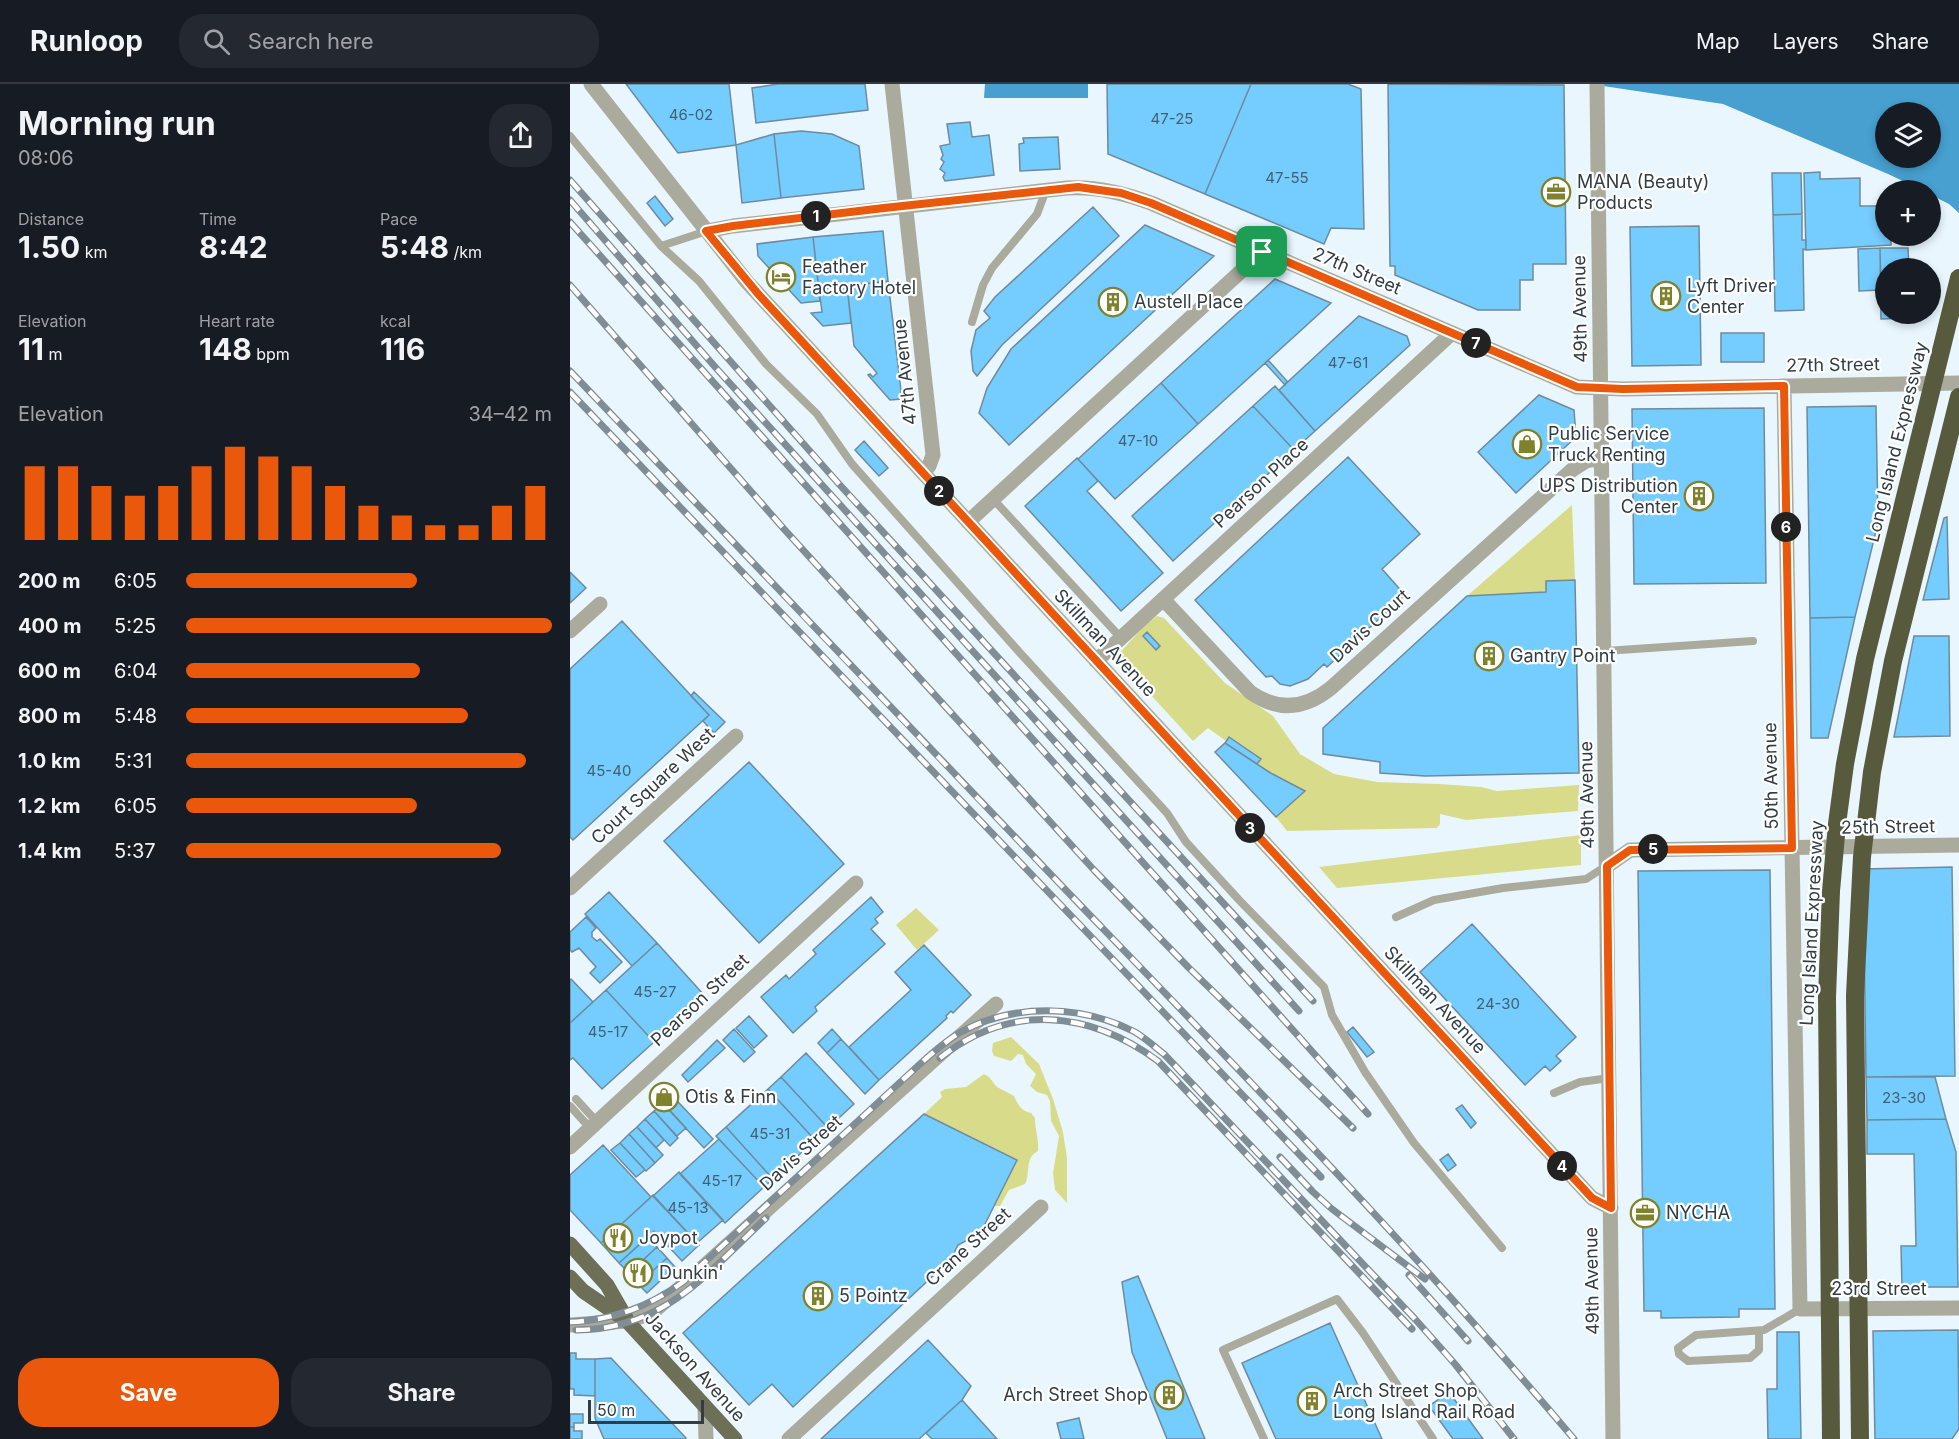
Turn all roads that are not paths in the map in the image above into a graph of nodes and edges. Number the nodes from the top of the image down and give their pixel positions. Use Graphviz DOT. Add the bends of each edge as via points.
graph roads {
  1 [pos="591,84"];
  2 [pos="892,84"];
  3 [pos="1597,84"];
  4 [pos="570,136"];
  5 [pos="1046,190"];
  6 [pos="907,205"];
  7 [pos="706,231"];
  8 [pos="662,246"];
  9 [pos="1262,252"];
  10 [pos="1959,278"];
  11 [pos="972,322"];
  12 [pos="1452,333"];
  13 [pos="1959,383"];
  14 [pos="1784,386"];
  15 [pos="1601,389"];
  16 [pos="1959,397"];
  17 [pos="1602,458"];
  18 [pos="922,472"];
  19 [pos="993,499"];
  20 [pos="968,522"];
  21 [pos="1163,599"];
  22 [pos="600,604"];
  23 [pos="570,631"];
  24 [pos="1121,638"];
  25 [pos="1753,641"];
  26 [pos="1605,651"];
  27 [pos="1096,661"];
  28 [pos="736,736"];
  29 [pos="1959,845"];
  30 [pos="1792,848"];
  31 [pos="1607,866"];
  32 [pos="856,882"];
  33 [pos="570,888"];
  34 [pos="1396,917"];
  35 [pos="996,1004"];
  36 [pos="1610,1078"];
  37 [pos="1554,1093"];
  38 [pos="573,1102"];
  39 [pos="593,1125"];
  40 [pos="571,1145"];
  41 [pos="1041,1207"];
  42 [pos="1611,1208"];
  43 [pos="570,1244"];
  44 [pos="1502,1248"];
  45 [pos="570,1277"];
  46 [pos="1959,1308"];
  47 [pos="1800,1309"];
  48 [pos="627,1321"];
  49 [pos="570,1325"];
  50 [pos="1758,1331"];
  51 [pos="705,1407"];
  52 [pos="706,1439"];
  53 [pos="735,1439"];
  54 [pos="789,1439"];
  55 [pos="1264,1439"];
  56 [pos="1433,1439"];
  57 [pos="1613,1439"];
  58 [pos="1831,1439"];
  59 [pos="1860,1439"];
  1 -- 7 [label="street, Skillman Avenue"];
  2 -- 6 [label="street, 47th Avenue"];
  3 -- 15 [label="street, 49th Avenue"];
  4 -- 8 [label="lane"];
  5 -- 6 [label="street, 27th Street"];
  5 -- 9 [label="street, 27th Street" via="1089,188 1131,196"];
  5 -- 11 [label="lane" via="1037,214 992,268"];
  6 -- 7 [label="street, 27th Street"];
  6 -- 18 [label="street, 47th Avenue" via="933,455"];
  7 -- 8 [label="lane"];
  7 -- 18 [label="street, Skillman Avenue" via="753,289"];
  8 -- 44 [label="lane" via="699,281 766,364 817,414 852,464 1159,804 1186,842 1324,987 1332,1015 1365,1072 1414,1143"];
  9 -- 12 [label="street, 27th Street"];
  9 -- 19 [label="street"];
  10 -- 58 [label="highway, Long Island Expressway" via="1865,659 1836,835 1827,997"];
  12 -- 15 [label="street, 27th Street" via="1577,387"];
  12 -- 21 [label="street, Pearson Place"];
  13 -- 14 [label="street, 27th Street"];
  14 -- 15 [label="street, 27th Street"];
  14 -- 30 [label="street, 50th Avenue"];
  15 -- 17 [label="street, 49th Avenue"];
  16 -- 59 [label="highway" via="1893,661 1865,828 1855,986"];
  17 -- 21 [label="street, Davis Court" via="1586,461 1572,470 1331,688 1300,705 1279,706 1250,693"];
  17 -- 26 [label="street, 49th Avenue"];
  18 -- 20 [label="street, Skillman Avenue"];
  19 -- 20 [label="street"];
  19 -- 24 [label="lane"];
  20 -- 27 [label="street, Skillman Avenue"];
  21 -- 24 [label="street, Pearson Place"];
  22 -- 23 [label="street"];
  24 -- 27 [label="street, Pearson Place"];
  25 -- 26 [label="lane"];
  26 -- 31 [label="street, 49th Avenue"];
  27 -- 42 [label="street, Skillman Avenue" via="1592,1198"];
  28 -- 33 [label="street, Court Square West"];
  29 -- 30 [label="street, 25th Street"];
  30 -- 31 [label="street, 25th Street" via="1630,850"];
  30 -- 47 [label="street, 50th Avenue"];
  31 -- 34 [label="lane" via="1586,879 1434,900"];
  31 -- 36 [label="street, 49th Avenue"];
  32 -- 39 [label="street, Pearson Street"];
  35 -- 48 [label="street, Davis Street" via="652,1312"];
  36 -- 37 [label="lane" via="1580,1082"];
  36 -- 42 [label="street, 49th Avenue"];
  38 -- 39 [label="lane"];
  39 -- 40 [label="street, Pearson Street"];
  41 -- 54 [label="street, Crane Street"];
  42 -- 57 [label="street, 49th Avenue"];
  43 -- 48 [label="main road, Jackson Avenue" via="607,1285"];
  45 -- 48 [label="main road, Jackson Avenue" via="583,1291"];
  46 -- 47 [label="street, 23rd Street"];
  47 -- 50 [label="lane"];
  48 -- 49 [label="street"];
  48 -- 51 [label="main road, Jackson Avenue"];
  50 -- 50 [label="lane" via="1696,1335 1678,1348 1679,1354 1688,1361 1750,1358 1759,1350"];
  51 -- 52 [label="street"];
  51 -- 53 [label="main road, Jackson Avenue"];
  55 -- 56 [label="lane" via="1223,1350 1337,1299"];
}
